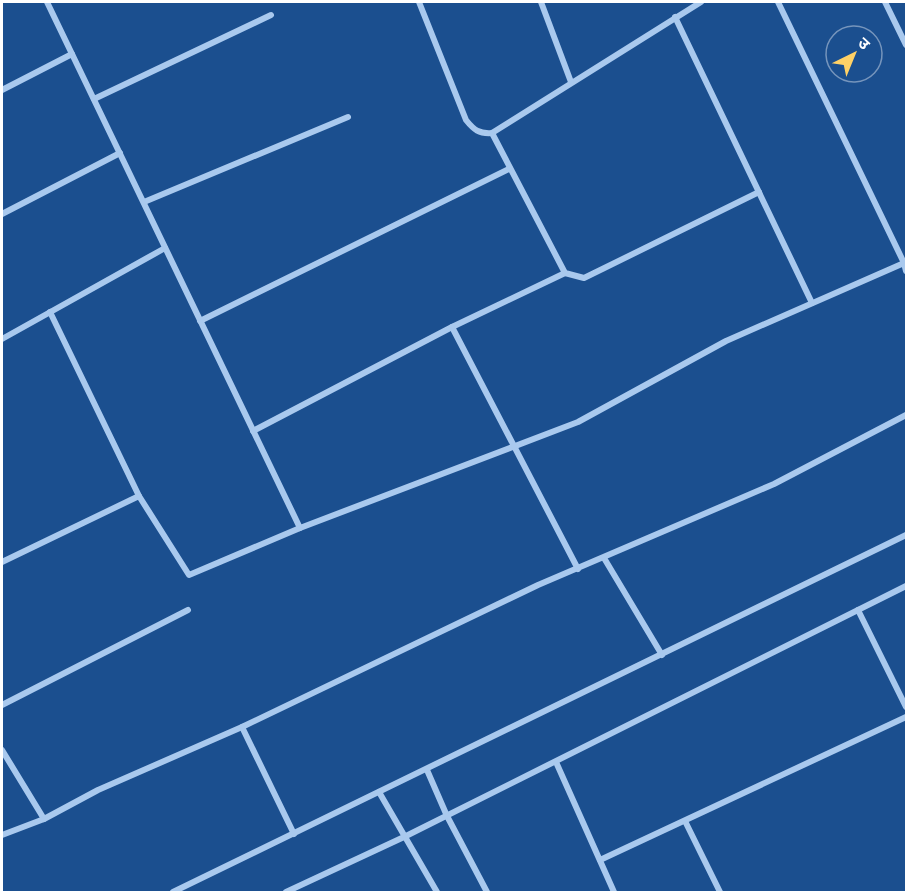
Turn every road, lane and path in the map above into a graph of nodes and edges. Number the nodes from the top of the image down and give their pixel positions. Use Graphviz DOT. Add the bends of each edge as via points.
graph roads {
  1 [pos="47,2"];
  2 [pos="419,2"];
  3 [pos="541,2"];
  4 [pos="701,2"];
  5 [pos="778,2"];
  6 [pos="885,2"];
  7 [pos="271,15"];
  8 [pos="675,17"];
  9 [pos="906,45"];
  10 [pos="72,54"];
  11 [pos="571,82"];
  12 [pos="2,90"];
  13 [pos="94,99"];
  14 [pos="348,117"];
  15 [pos="492,133"];
  16 [pos="120,153"];
  17 [pos="509,169"];
  18 [pos="759,192"];
  19 [pos="144,202"];
  20 [pos="2,214"];
  21 [pos="165,248"];
  22 [pos="904,263"];
  23 [pos="906,271"];
  24 [pos="565,273"];
  25 [pos="812,303"];
  26 [pos="50,312"];
  27 [pos="200,321"];
  28 [pos="452,327"];
  29 [pos="2,339"];
  30 [pos="906,415"];
  31 [pos="253,431"];
  32 [pos="514,448"];
  33 [pos="139,496"];
  34 [pos="300,528"];
  35 [pos="906,534"];
  36 [pos="604,558"];
  37 [pos="2,562"];
  38 [pos="578,569"];
  39 [pos="906,586"];
  40 [pos="188,610"];
  41 [pos="858,610"];
  42 [pos="662,655"];
  43 [pos="2,705"];
  44 [pos="906,706"];
  45 [pos="906,717"];
  46 [pos="242,727"];
  47 [pos="2,750"];
  48 [pos="556,762"];
  49 [pos="427,770"];
  50 [pos="379,792"];
  51 [pos="447,816"];
  52 [pos="44,819"];
  53 [pos="685,821"];
  54 [pos="294,834"];
  55 [pos="2,835"];
  56 [pos="404,837"];
  57 [pos="600,860"];
  58 [pos="173,892"];
  59 [pos="286,892"];
  60 [pos="436,892"];
  61 [pos="487,892"];
  62 [pos="614,892"];
  63 [pos="720,892"];
  1 -- 10 [label="street"];
  2 -- 15 [label="street" via="466,120 482,134"];
  3 -- 11 [label="street"];
  4 -- 8 [label="street"];
  5 -- 22 [label="street"];
  6 -- 9 [label="street"];
  7 -- 13 [label="street"];
  8 -- 11 [label="street"];
  8 -- 18 [label="street"];
  10 -- 12 [label="street"];
  10 -- 13 [label="street"];
  11 -- 15 [label="street"];
  13 -- 16 [label="street"];
  14 -- 19 [label="street"];
  15 -- 17 [label="street"];
  16 -- 19 [label="street"];
  16 -- 20 [label="street"];
  17 -- 24 [label="street"];
  17 -- 27 [label="street"];
  18 -- 24 [label="street" via="584,278"];
  18 -- 25 [label="street"];
  19 -- 21 [label="street"];
  21 -- 26 [label="street"];
  21 -- 27 [label="street"];
  22 -- 23 [label="street"];
  22 -- 25 [label="street"];
  24 -- 28 [label="street"];
  25 -- 32 [label="street" via="726,341 578,422"];
  26 -- 29 [label="street"];
  26 -- 33 [label="street"];
  27 -- 31 [label="street"];
  28 -- 31 [label="street"];
  28 -- 32 [label="street"];
  30 -- 36 [label="street" via="774,484"];
  31 -- 34 [label="street"];
  32 -- 34 [label="street"];
  32 -- 38 [label="street"];
  33 -- 34 [label="street" via="189,575"];
  33 -- 37 [label="street"];
  35 -- 42 [label="street"];
  36 -- 38 [label="street"];
  36 -- 42 [label="street"];
  38 -- 46 [label="street"];
  39 -- 41 [label="street"];
  40 -- 43 [label="street"];
  41 -- 44 [label="street"];
  41 -- 48 [label="street"];
  42 -- 49 [label="street"];
  45 -- 53 [label="street"];
  46 -- 52 [label="street" via="99,790"];
  46 -- 54 [label="street"];
  47 -- 52 [label="street"];
  48 -- 51 [label="street"];
  48 -- 57 [label="street"];
  49 -- 50 [label="street"];
  49 -- 51 [label="street"];
  50 -- 54 [label="street"];
  50 -- 56 [label="street"];
  51 -- 56 [label="street"];
  51 -- 61 [label="street"];
  52 -- 55 [label="street"];
  53 -- 57 [label="street"];
  53 -- 63 [label="street"];
  54 -- 58 [label="street"];
  56 -- 59 [label="street"];
  56 -- 60 [label="street"];
  57 -- 62 [label="street"];
}
